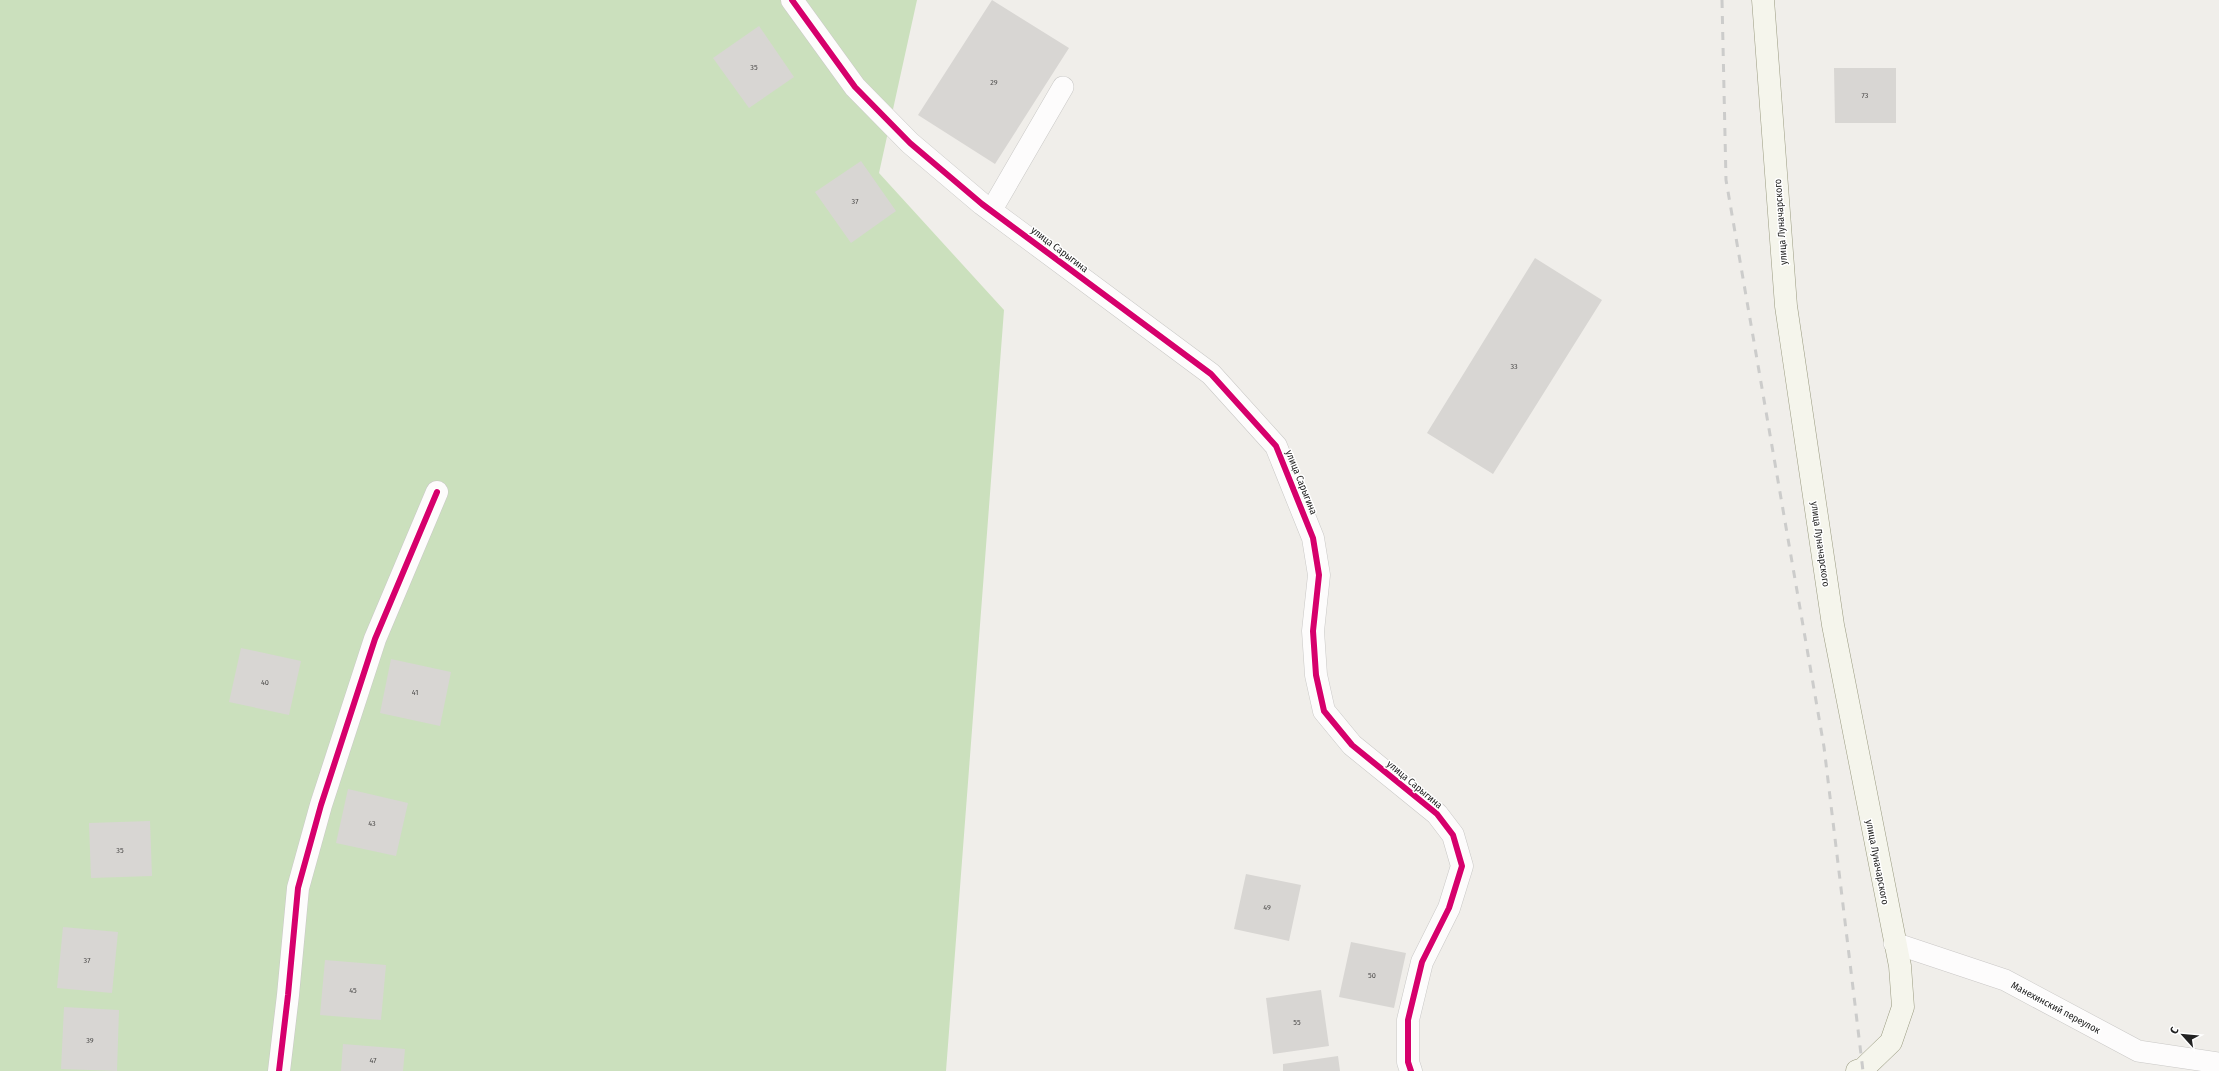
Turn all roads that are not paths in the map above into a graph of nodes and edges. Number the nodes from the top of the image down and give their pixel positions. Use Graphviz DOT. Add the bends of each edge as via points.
graph roads {
  1 [pos="792,0"];
  2 [pos="1763,0"];
  3 [pos="1063,87"];
  4 [pos="991,211"];
  5 [pos="437,492"];
  6 [pos="1894,943"];
  7 [pos="2219,1063"];
  8 [pos="1860,1070"];
  9 [pos="279,1071"];
  10 [pos="1411,1071"];
  1 -- 4 [label="street, улица Сарыгина" via="855,87 910,143"];
  2 -- 6 [label="main road, улица Луначарского" via="1786,306 1833,625"];
  3 -- 4 [label="lane"];
  4 -- 10 [label="street, улица Сарыгина" via="1211,374 1276,446 1313,538 1319,575 1313,631 1316,675 1324,711 1352,745 1437,814 1453,835 1462,866 1449,908 1422,962 1408,1020 1408,1062"];
  5 -- 9 [label="street" via="375,639 298,888"];
  6 -- 7 [label="lane, Манехинский переулок" via="2005,980 2138,1051"];
  6 -- 8 [label="main road, улица Луначарского" via="1900,966 1903,1007 1891,1042"];
}
